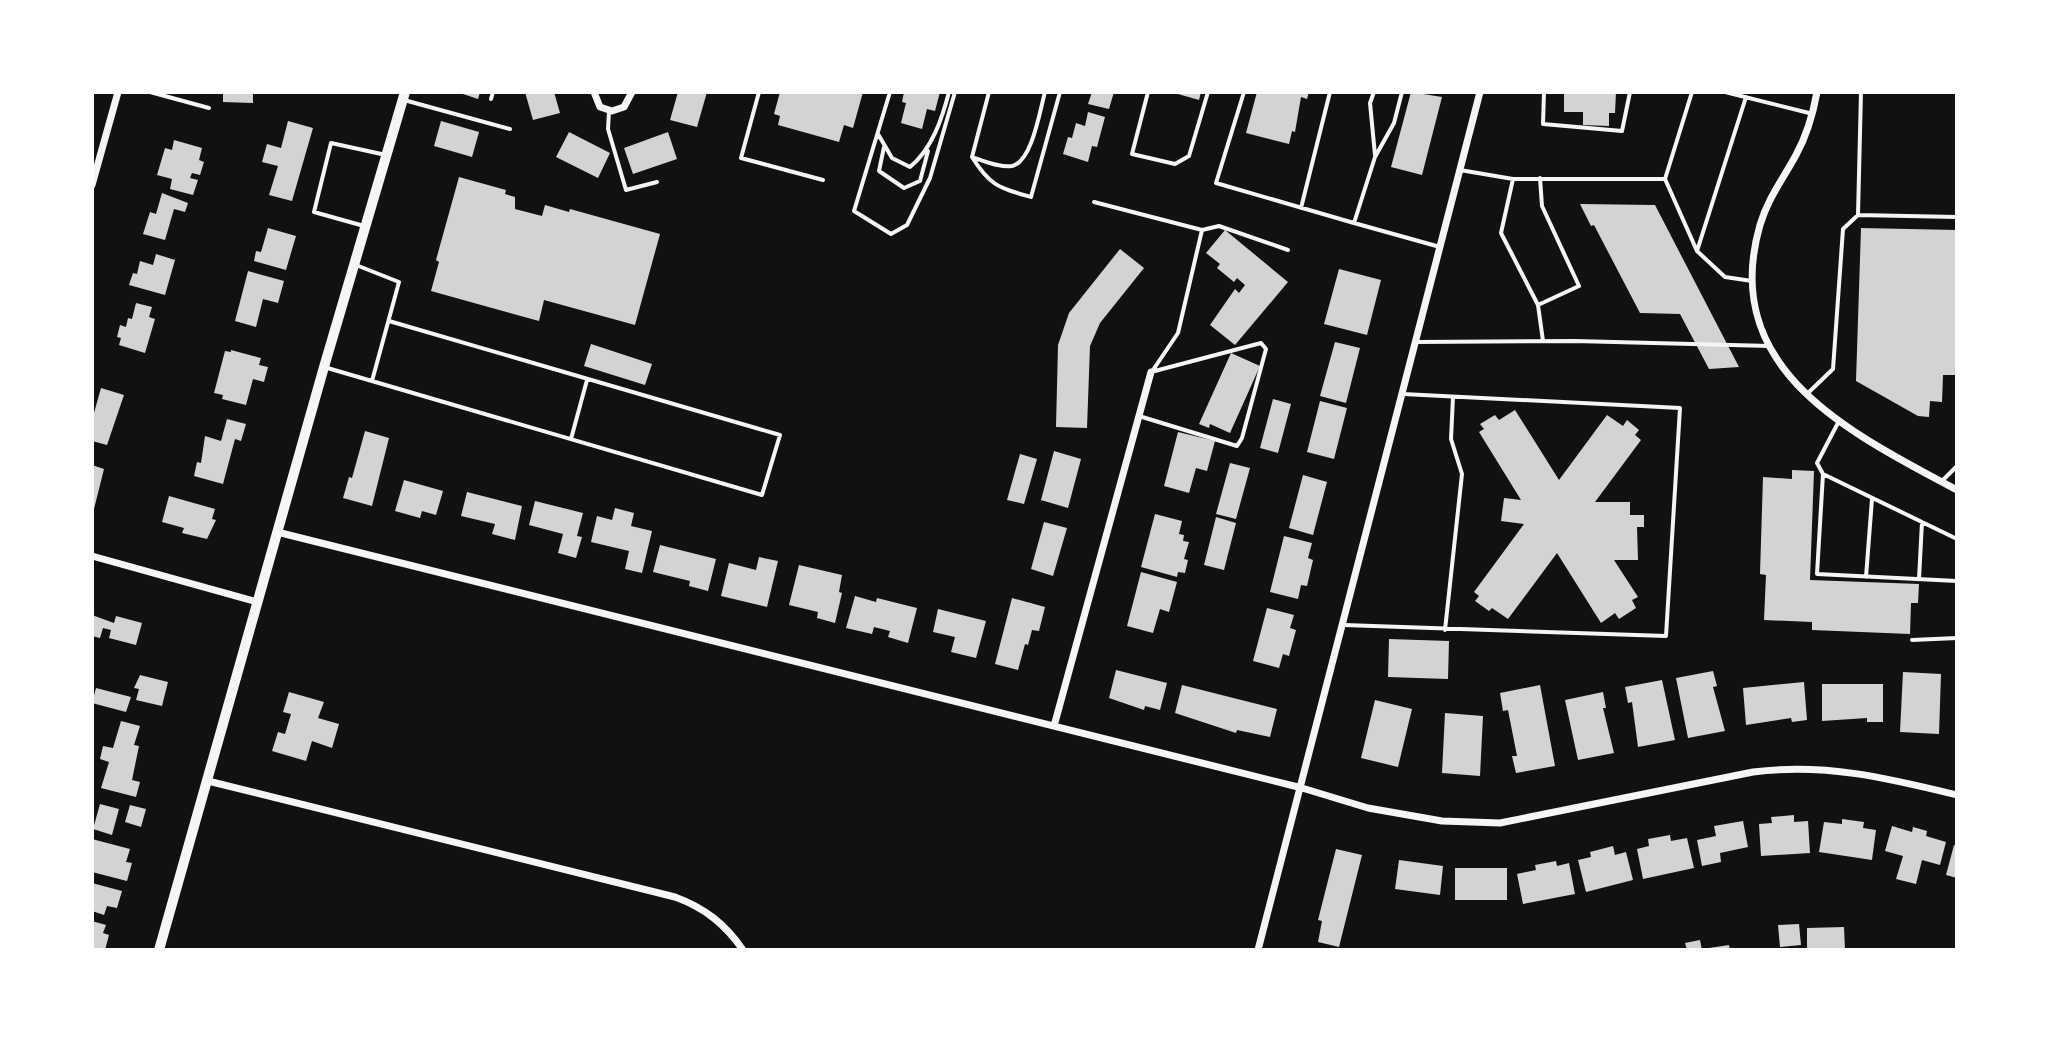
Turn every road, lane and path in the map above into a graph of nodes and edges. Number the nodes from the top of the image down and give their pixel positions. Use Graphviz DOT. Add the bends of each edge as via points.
graph roads {
  1 [pos="118,92"];
  2 [pos="150,92"];
  3 [pos="493,92"];
  4 [pos="594,92"];
  5 [pos="632,92"];
  6 [pos="759,92"];
  7 [pos="890,92"];
  8 [pos="949,92"];
  9 [pos="955,92"];
  10 [pos="989,92"];
  11 [pos="1045,92"];
  12 [pos="1060,92"];
  13 [pos="1148,92"];
  14 [pos="1208,92"];
  15 [pos="1244,92"];
  16 [pos="1330,92"];
  17 [pos="1374,92"];
  18 [pos="1402,92"];
  19 [pos="1480,92"];
  20 [pos="1544,92"];
  21 [pos="1630,92"];
  22 [pos="1692,92"];
  23 [pos="1725,92"];
  24 [pos="1817,92"];
  25 [pos="1861,92"];
  26 [pos="404,96"];
  27 [pos="1746,97"];
  28 [pos="491,99"];
  29 [pos="209,108"];
  30 [pos="609,111"];
  31 [pos="1813,114"];
  32 [pos="510,129"];
  33 [pos="878,134"];
  34 [pos="931,140"];
  35 [pos="884,145"];
  36 [pos="387,156"];
  37 [pos="972,157"];
  38 [pos="1375,157"];
  39 [pos="95,166"];
  40 [pos="1460,170"];
  41 [pos="1540,178"];
  42 [pos="1513,179"];
  43 [pos="1665,179"];
  44 [pos="823,180"];
  45 [pos="657,182"];
  46 [pos="92,185"];
  47 [pos="1094,202"];
  48 [pos="1301,208"];
  49 [pos="1858,215"];
  50 [pos="1957,217"];
  51 [pos="1354,223"];
  52 [pos="367,227"];
  53 [pos="1202,230"];
  54 [pos="1440,247"];
  55 [pos="1288,250"];
  56 [pos="1697,251"];
  57 [pos="356,265"];
  58 [pos="1752,281"];
  59 [pos="1538,305"];
  60 [pos="389,321"];
  61 [pos="1543,341"];
  62 [pos="1416,342"];
  63 [pos="1770,346"];
  64 [pos="324,367"];
  65 [pos="1151,372"];
  66 [pos="588,379"];
  67 [pos="372,381"];
  68 [pos="1402,394"];
  69 [pos="1807,395"];
  70 [pos="1453,397"];
  71 [pos="1138,416"];
  72 [pos="1839,421"];
  73 [pos="571,439"];
  74 [pos="1957,466"];
  75 [pos="1823,474"];
  76 [pos="1942,482"];
  77 [pos="1957,490"];
  78 [pos="1872,498"];
  79 [pos="1922,522"];
  80 [pos="277,532"];
  81 [pos="1957,539"];
  82 [pos="92,556"];
  83 [pos="1866,577"];
  84 [pos="1919,579"];
  85 [pos="1957,581"];
  86 [pos="257,602"];
  87 [pos="1344,625"];
  88 [pos="1445,630"];
  89 [pos="1957,638"];
  90 [pos="1912,640"];
  91 [pos="1054,726"];
  92 [pos="208,781"];
  93 [pos="1302,788"];
  94 [pos="1957,795"];
  95 [pos="159,950"];
  96 [pos="743,950"];
  97 [pos="1258,950"];
  1 -- 39 [label="street"];
  2 -- 29 [label="lane"];
  3 -- 28 [label="lane"];
  4 -- 30 [label="street" via="596,102"];
  5 -- 30 [label="street" via="624,107"];
  6 -- 44 [label="lane" via="741,158"];
  7 -- 33 [label="lane"];
  8 -- 34 [label="lane"];
  9 -- 33 [label="lane" via="930,178 907,225 891,234 854,211"];
  10 -- 37 [label="lane"];
  11 -- 37 [label="lane" via="1021,162 1008,166"];
  12 -- 37 [label="lane" via="1031,197 996,188"];
  13 -- 14 [label="lane" via="1132,154 1175,164 1189,156"];
  15 -- 48 [label="lane" via="1216,183"];
  16 -- 48 [label="lane"];
  17 -- 38 [label="lane" via="1370,103"];
  18 -- 38 [label="lane" via="1394,123"];
  19 -- 40 [label="street"];
  20 -- 21 [label="lane" via="1543,124 1622,131"];
  22 -- 43 [label="lane"];
  23 -- 27 [label="lane"];
  24 -- 31 [label="street"];
  25 -- 49 [label="lane"];
  26 -- 32 [label="lane"];
  26 -- 36 [label="main road"];
  27 -- 31 [label="lane"];
  27 -- 56 [label="lane"];
  30 -- 45 [label="lane" via="608,129 626,190"];
  31 -- 58 [label="street" via="1766,208"];
  33 -- 35 [label="lane"];
  34 -- 35 [label="lane" via="924,156 910,167 892,158"];
  34 -- 35 [label="lane" via="920,181 904,188 879,171"];
  36 -- 52 [label="main road"];
  36 -- 52 [label="lane" via="331,143 314,212"];
  38 -- 51 [label="lane"];
  39 -- 46 [label="street"];
  40 -- 42 [label="lane"];
  40 -- 54 [label="street"];
  41 -- 42 [label="lane"];
  41 -- 43 [label="lane"];
  41 -- 59 [label="lane" via="1542,206 1579,286"];
  42 -- 59 [label="lane" via="1501,233"];
  43 -- 56 [label="lane"];
  47 -- 53 [label="lane"];
  48 -- 51 [label="lane"];
  49 -- 50 [label="lane"];
  49 -- 69 [label="lane" via="1843,229 1833,369"];
  51 -- 54 [label="lane"];
  52 -- 57 [label="main road"];
  53 -- 55 [label="lane" via="1219,226"];
  53 -- 65 [label="lane" via="1178,333"];
  54 -- 62 [label="street"];
  56 -- 58 [label="lane" via="1725,277"];
  57 -- 60 [label="lane" via="399,282"];
  57 -- 64 [label="main road"];
  58 -- 63 [label="street" via="1755,312"];
  59 -- 61 [label="lane"];
  60 -- 66 [label="lane"];
  60 -- 67 [label="lane"];
  61 -- 62 [label="lane"];
  61 -- 63 [label="lane"];
  62 -- 68 [label="street"];
  63 -- 69 [label="street"];
  64 -- 67 [label="lane"];
  64 -- 80 [label="main road"];
  65 -- 71 [label="street"];
  65 -- 71 [label="lane" via="1261,343 1266,349 1237,446"];
  66 -- 73 [label="lane"];
  66 -- 73 [label="lane" via="780,435 762,495"];
  67 -- 73 [label="lane"];
  68 -- 70 [label="lane"];
  68 -- 87 [label="street"];
  69 -- 72 [label="street"];
  70 -- 88 [label="lane" via="1451,439 1462,474"];
  70 -- 88 [label="lane" via="1680,408 1666,636"];
  71 -- 91 [label="street"];
  72 -- 75 [label="lane" via="1817,463"];
  72 -- 76 [label="street"];
  74 -- 76 [label="lane"];
  75 -- 78 [label="lane"];
  75 -- 83 [label="lane" via="1817,574"];
  76 -- 77 [label="street"];
  78 -- 79 [label="lane"];
  78 -- 83 [label="lane"];
  79 -- 81 [label="lane"];
  79 -- 84 [label="lane"];
  80 -- 86 [label="main road"];
  80 -- 91 [label="street"];
  82 -- 86 [label="street"];
  83 -- 84 [label="lane"];
  84 -- 85 [label="lane"];
  86 -- 92 [label="main road"];
  87 -- 88 [label="lane"];
  87 -- 93 [label="street"];
  89 -- 90 [label="lane"];
  91 -- 93 [label="street"];
  92 -- 95 [label="main road"];
  92 -- 96 [label="street" via="675,897 712,914"];
  93 -- 94 [label="street" via="1368,808 1442,821 1500,823 1789,768 1863,773"];
  93 -- 97 [label="street"];
}
